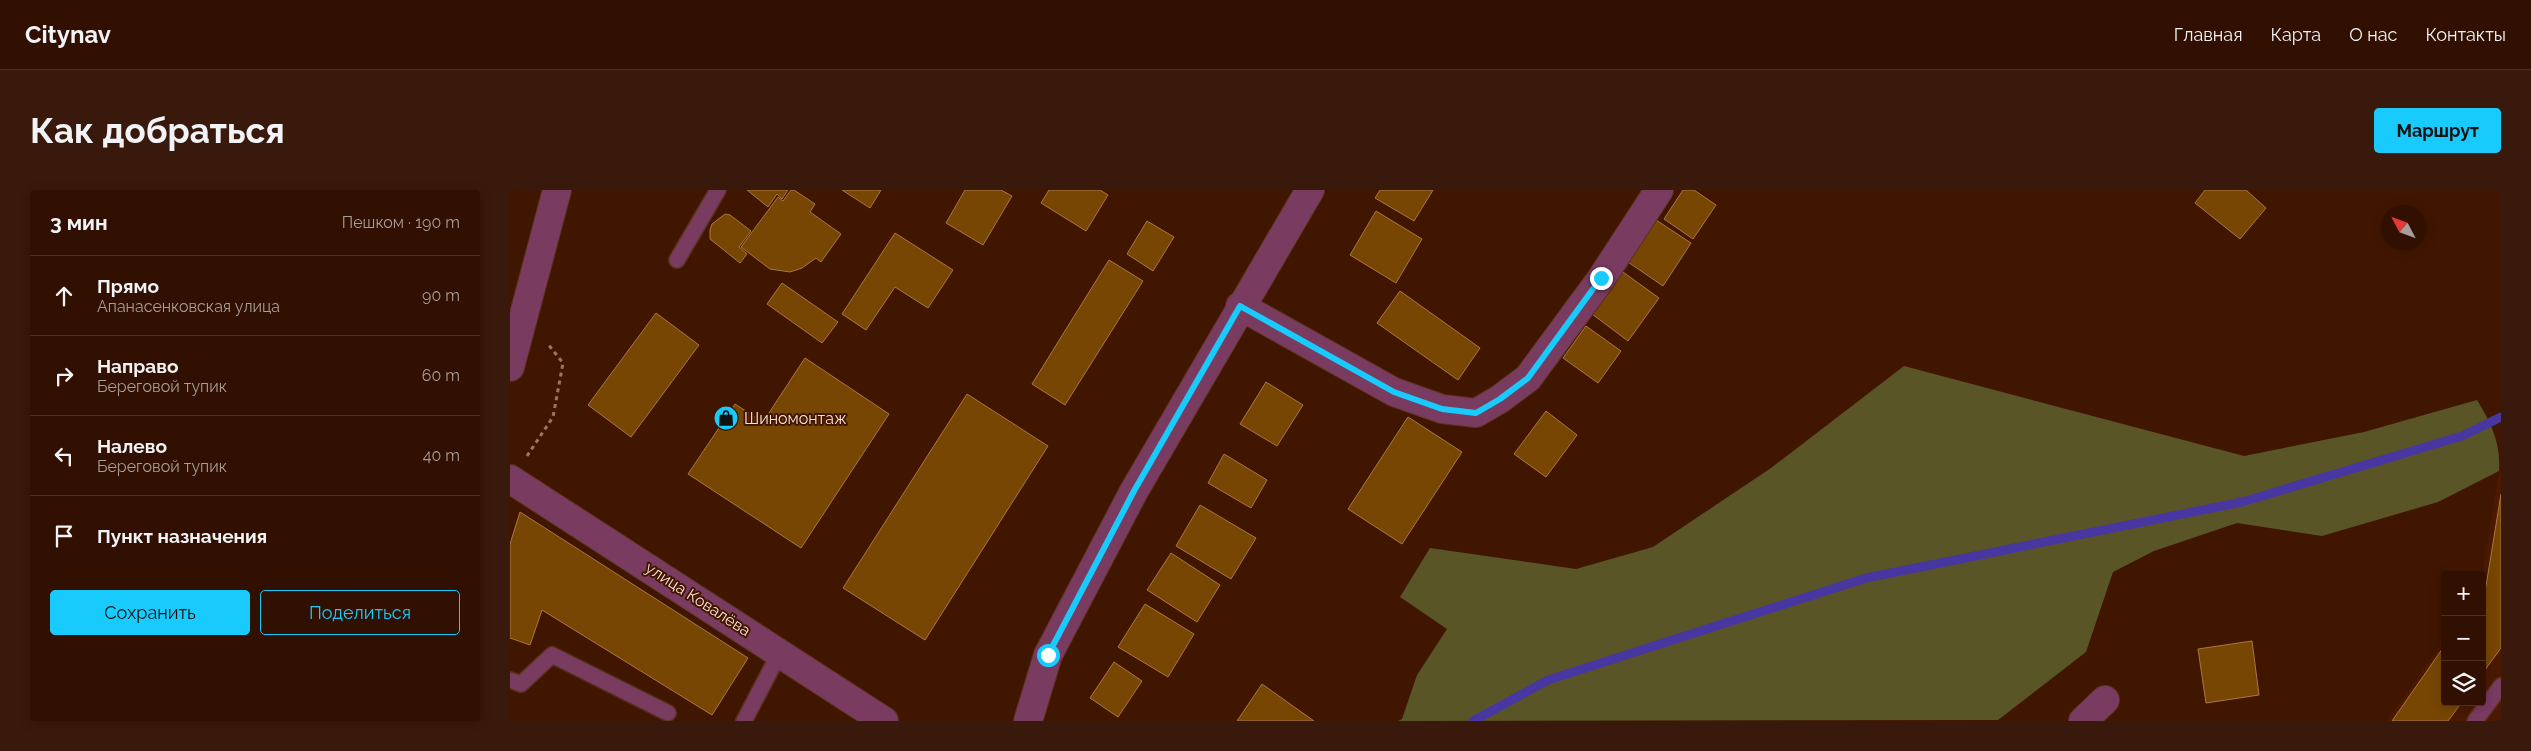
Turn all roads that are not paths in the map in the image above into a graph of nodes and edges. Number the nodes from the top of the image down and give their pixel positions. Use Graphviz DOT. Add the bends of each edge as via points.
graph roads {
  1 [pos="557,190"];
  2 [pos="718,190"];
  3 [pos="1310,190"];
  4 [pos="1659,190"];
  5 [pos="677,260"];
  6 [pos="1240,306"];
  7 [pos="510,367"];
  8 [pos="510,479"];
  9 [pos="780,652"];
  10 [pos="510,680"];
  11 [pos="2501,686"];
  12 [pos="2105,700"];
  13 [pos="668,713"];
  14 [pos="744,721"];
  15 [pos="884,721"];
  16 [pos="1028,721"];
  17 [pos="2083,721"];
  18 [pos="2475,721"];
  1 -- 7 [label="street"];
  2 -- 5 [label="lane"];
  3 -- 6 [label="street"];
  4 -- 6 [label="street" via="1601,278 1528,378 1476,413 1442,409 1394,392"];
  6 -- 16 [label="street" via="1134,491 1048,655"];
  8 -- 9 [label="street, улица Ковалёва"];
  9 -- 14 [label="lane"];
  9 -- 15 [label="street, улица Ковалёва"];
  10 -- 13 [label="lane" via="521,684 552,655"];
  11 -- 18 [label="lane"];
  12 -- 17 [label="street"];
}
